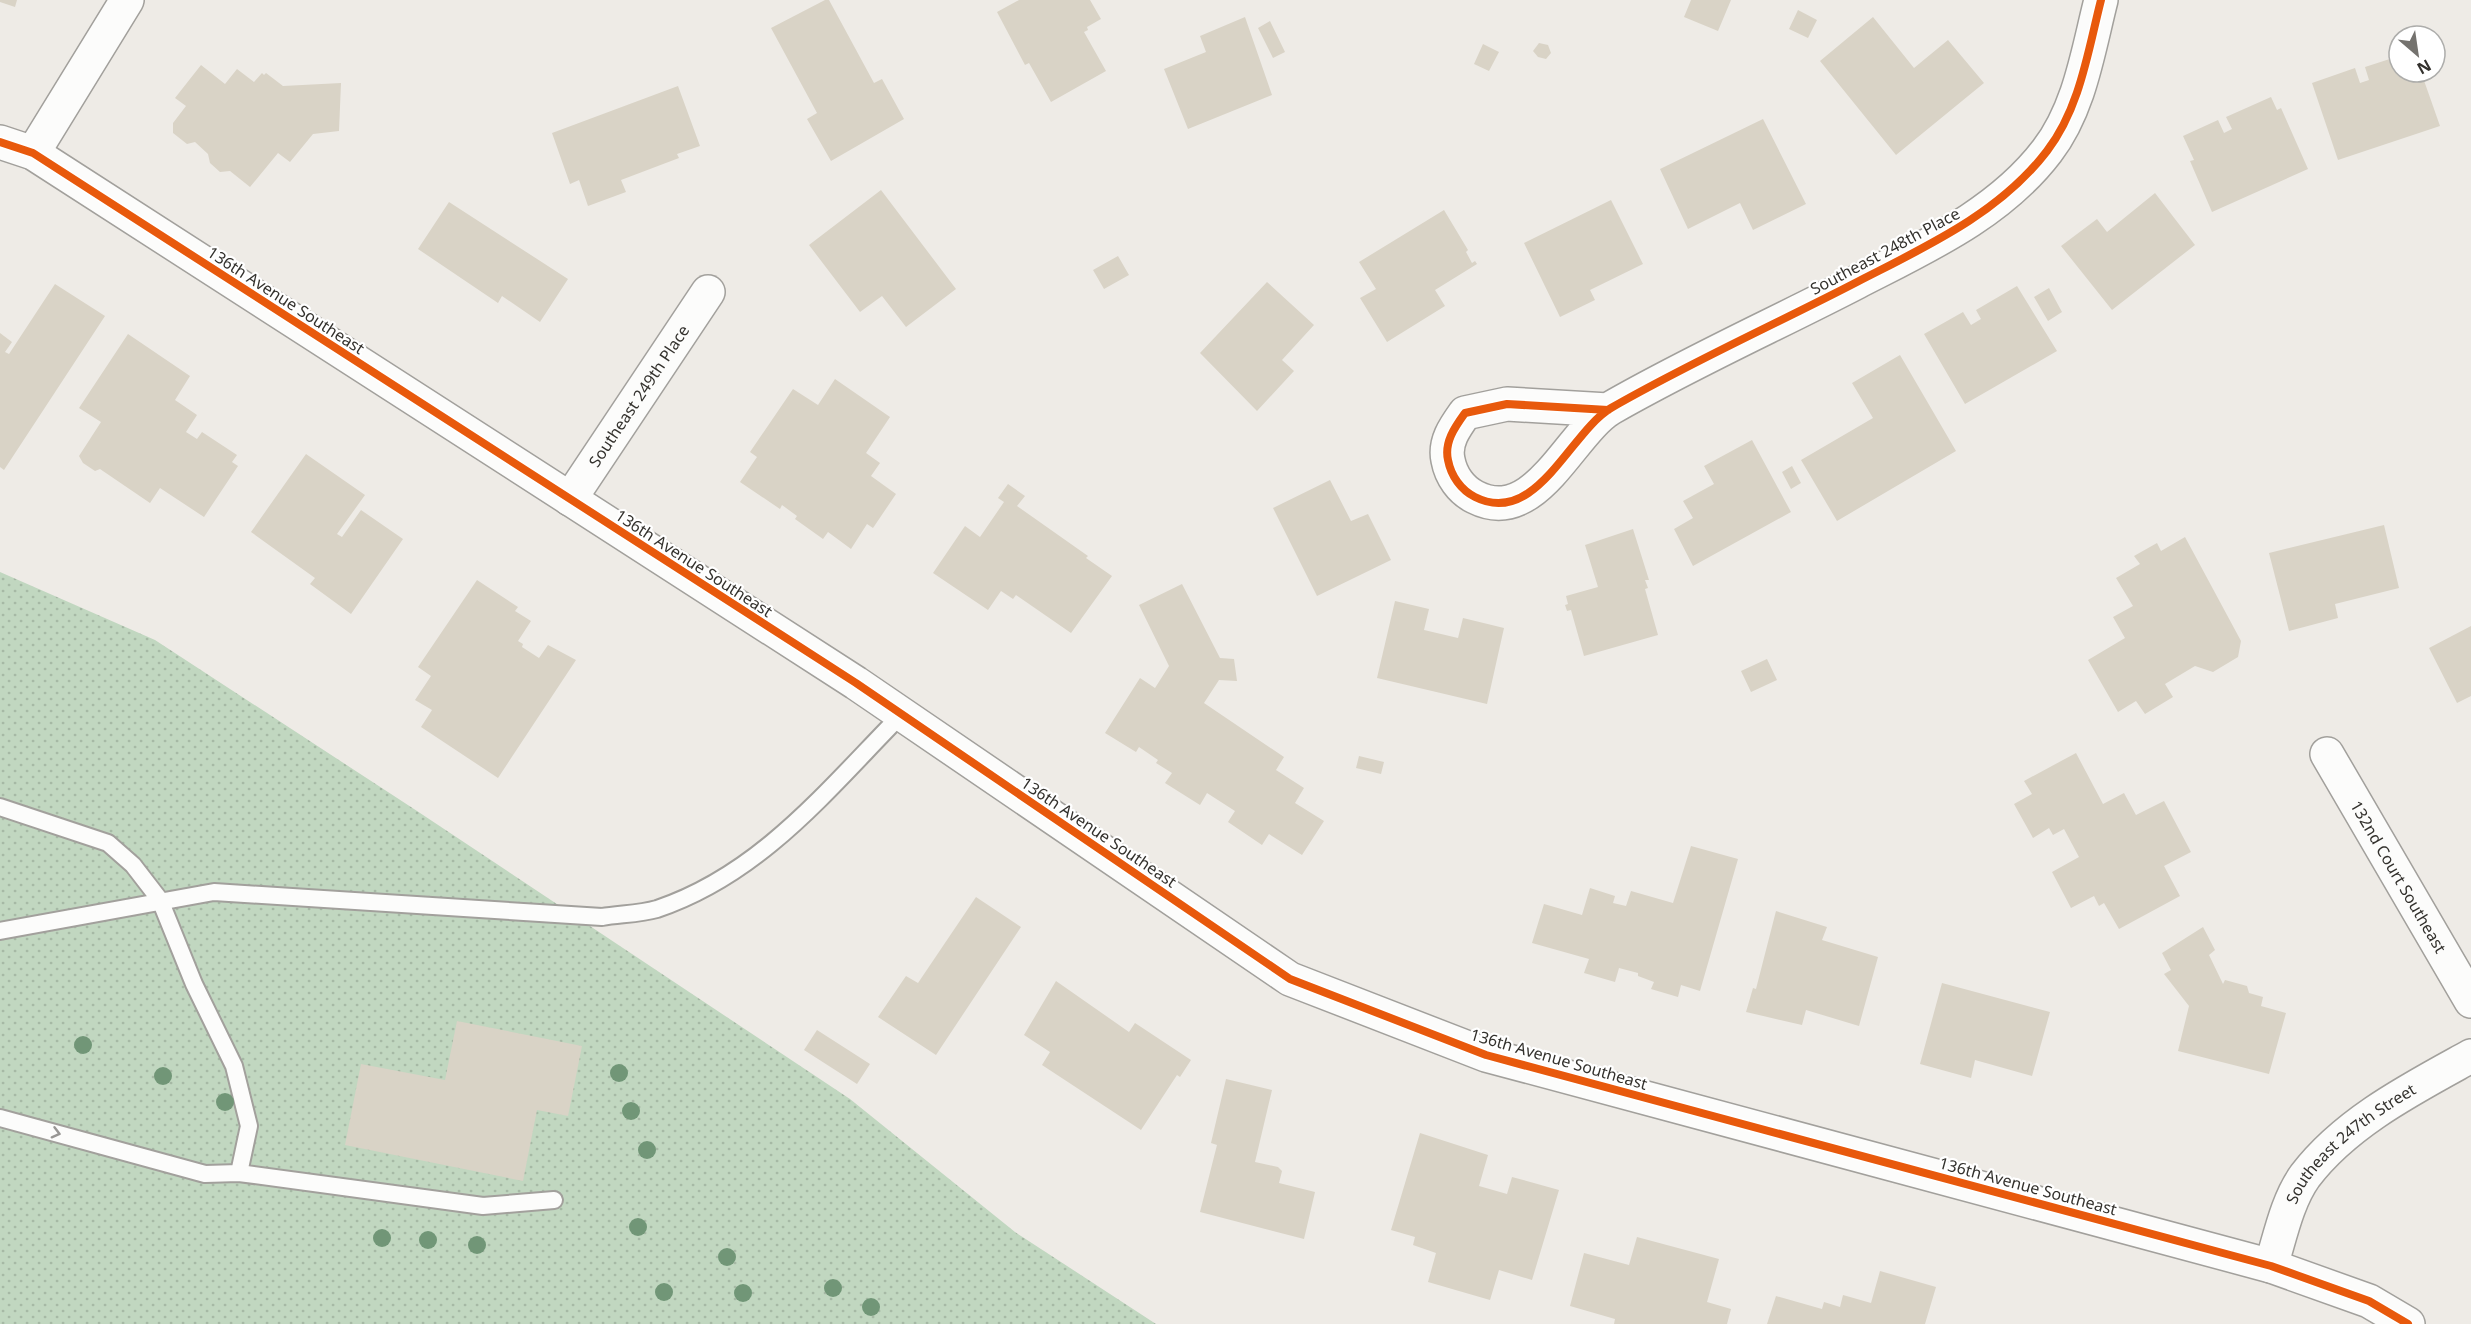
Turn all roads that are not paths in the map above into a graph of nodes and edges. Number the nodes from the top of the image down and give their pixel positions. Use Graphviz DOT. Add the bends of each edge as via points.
graph roads {
  1 [pos="127,0"];
  2 [pos="2101,0"];
  3 [pos="0,142"];
  4 [pos="33,153"];
  5 [pos="708,292"];
  6 [pos="1608,410"];
  7 [pos="570,498"];
  8 [pos="902,714"];
  9 [pos="2327,754"];
  10 [pos="0,807"];
  11 [pos="160,900"];
  12 [pos="0,931"];
  13 [pos="2471,1001"];
  14 [pos="2471,1056"];
  15 [pos="0,1118"];
  16 [pos="239,1173"];
  17 [pos="554,1200"];
  18 [pos="2271,1266"];
  19 [pos="2408,1324"];
  1 -- 4 [label="street"];
  2 -- 6 [label="street, Southeast 248th Place" via="2076,101 2048,150 2016,185 1956,231"];
  3 -- 4 [label="street, 136th Avenue Southeast"];
  4 -- 7 [label="street, 136th Avenue Southeast"];
  5 -- 7 [label="street, Southeast 249th Place"];
  6 -- 6 [label="street, Southeast 248th Place" via="1532,492 1513,502 1474,497 1462,488 1451,470 1448,447 1452,430 1465,413 1507,404"];
  7 -- 8 [label="street, 136th Avenue Southeast"];
  8 -- 11 [label="lane" via="775,843 722,880 655,909 602,917 214,892"];
  8 -- 18 [label="street, 136th Avenue Southeast" via="1290,979 1486,1055"];
  9 -- 13 [label="street, 132nd Court Southeast"];
  10 -- 11 [label="lane" via="108,843 133,865"];
  11 -- 12 [label="lane"];
  11 -- 16 [label="lane" via="194,984 234,1066 249,1126"];
  14 -- 18 [label="street, Southeast 247th Street" via="2349,1132 2325,1155 2304,1178"];
  15 -- 16 [label="lane, one-way" via="205,1174"];
  16 -- 17 [label="lane" via="483,1206"];
  18 -- 19 [label="street, 136th Avenue Southeast" via="2369,1301"];
}
